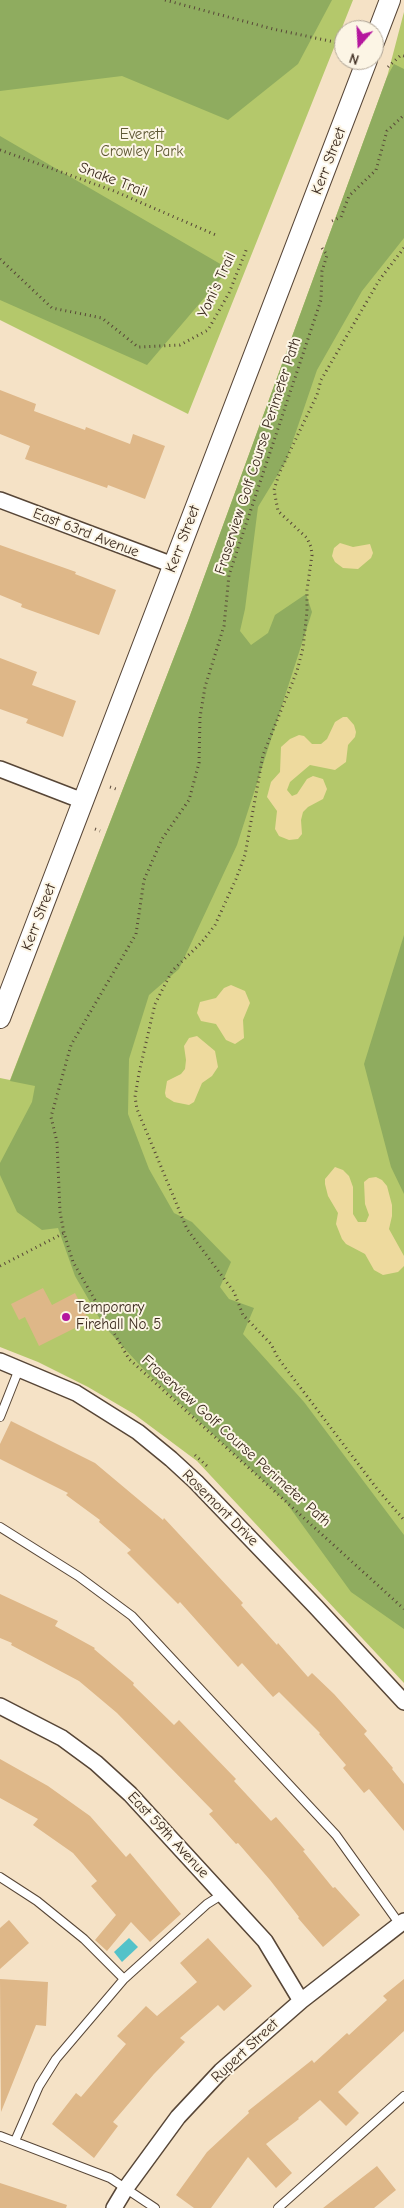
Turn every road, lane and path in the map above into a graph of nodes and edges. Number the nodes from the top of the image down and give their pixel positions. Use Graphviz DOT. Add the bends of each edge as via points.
graph roads {
  1 [pos="165,0"];
  2 [pos="390,0"];
  3 [pos="382,20"];
  4 [pos="334,42"];
  5 [pos="404,56"];
  6 [pos="388,67"];
  7 [pos="363,70"];
  8 [pos="404,115"];
  9 [pos="0,150"];
  10 [pos="332,221"];
  11 [pos="216,235"];
  12 [pos="247,248"];
  13 [pos="322,248"];
  14 [pos="404,248"];
  15 [pos="0,259"];
  16 [pos="0,500"];
  17 [pos="172,565"];
  18 [pos="0,769"];
  19 [pos="110,787"];
  20 [pos="116,789"];
  21 [pos="83,801"];
  22 [pos="95,829"];
  23 [pos="100,831"];
  24 [pos="0,1018"];
  25 [pos="64,1233"];
  26 [pos="0,1266"];
  27 [pos="0,1361"];
  28 [pos="19,1369"];
  29 [pos="0,1417"];
  30 [pos="404,1520"];
  31 [pos="0,1527"];
  32 [pos="404,1609"];
  33 [pos="404,1702"];
  34 [pos="0,1706"];
  35 [pos="0,1877"];
  36 [pos="223,1894"];
  37 [pos="403,1925"];
  38 [pos="124,1979"];
  39 [pos="302,2001"];
  40 [pos="404,2096"];
  41 [pos="0,2136"];
  42 [pos="15,2141"];
  43 [pos="126,2188"];
  44 [pos="114,2208"];
  45 [pos="155,2208"];
  46 [pos="278,2208"];
  1 -- 4 [label="path"];
  2 -- 3 [label="street"];
  5 -- 6 [label="path" via="401,55"];
  7 -- 17 [label="street, Kerr Street"];
  8 -- 10 [label="path" via="387,131 376,170 349,196 341,217"];
  9 -- 11 [label="path, Snake Trail" via="114,191"];
  12 -- 15 [label="path, Yoni's Trail" via="229,293 208,330 180,345 147,347 138,347 102,318 52,308"];
  13 -- 25 [label="path, Fraserview Golf Course Perimeter Path" via="327,255 322,271 321,300 228,575 224,626 206,686 200,717 199,763 189,800 162,839 144,880 136,934 72,1045 51,1117 57,1142"];
  14 -- 30 [label="path" via="380,280 321,380 279,474 274,490 278,511 307,538 311,547 303,648 263,755 245,855 216,925 172,971 155,1004 135,1097 187,1229 234,1292 242,1315 271,1344 278,1358"];
  16 -- 17 [label="street, East 63rd Avenue"];
  17 -- 21 [label="street, Kerr Street"];
  18 -- 21 [label="street"];
  19 -- 20 [label="path"];
  21 -- 24 [label="street, Kerr Street"];
  22 -- 23 [label="path"];
  25 -- 26 [label="path"];
  25 -- 32 [label="path, Fraserview Golf Course Perimeter Path" via="73,1262 129,1359"];
  27 -- 28 [label="street, Rosemont Drive"];
  28 -- 29 [label="lane"];
  28 -- 33 [label="street, Rosemont Drive" via="76,1393 138,1432 171,1459"];
  31 -- 37 [label="lane" via="78,1576 132,1616 336,1835"];
  34 -- 36 [label="street, East 59th Avenue" via="62,1738 96,1763 130,1794"];
  35 -- 38 [label="lane" via="37,1901 84,1939"];
  36 -- 38 [label="lane" via="207,1904"];
  36 -- 39 [label="street, East 59th Avenue" via="265,1941"];
  37 -- 39 [label="street, Rupert Street"];
  38 -- 42 [label="lane" via="56,2059 39,2086"];
  39 -- 43 [label="street, Rupert Street" via="221,2071 178,2117"];
  40 -- 46 [label="lane"];
  41 -- 42 [label="lane"];
  42 -- 43 [label="lane" via="110,2178"];
  43 -- 44 [label="street, Rupert Street"];
  43 -- 45 [label="lane"];
}
